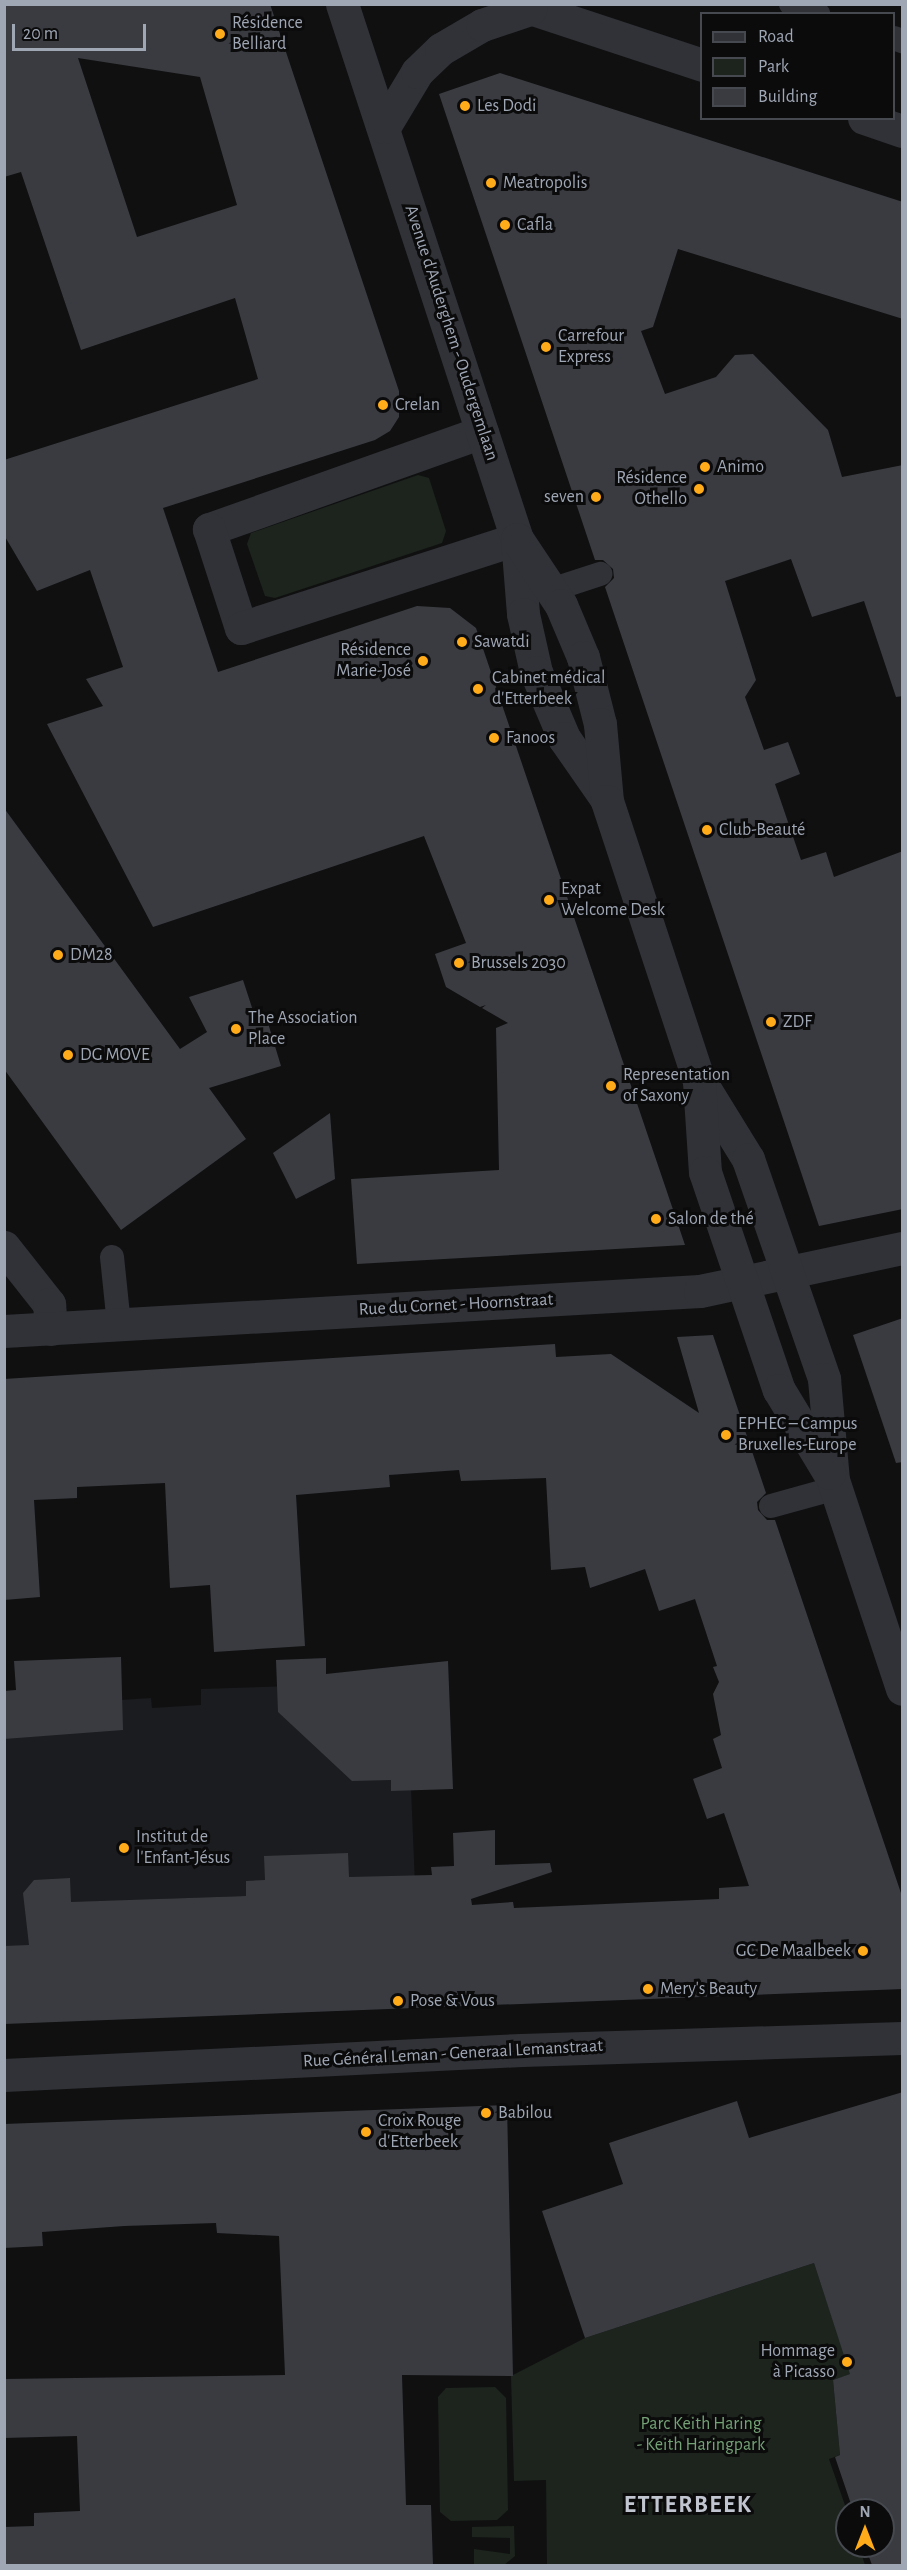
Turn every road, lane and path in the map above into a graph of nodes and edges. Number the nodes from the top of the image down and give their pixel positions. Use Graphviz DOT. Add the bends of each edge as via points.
graph roads {
  1 [pos="342,4"];
  2 [pos="791,4"];
  3 [pos="531,6"];
  4 [pos="813,12"];
  5 [pos="700,64"];
  6 [pos="870,120"];
  7 [pos="384,127"];
  8 [pos="903,131"];
  9 [pos="482,432"];
  10 [pos="518,539"];
  11 [pos="600,573"];
  12 [pos="551,590"];
  13 [pos="607,801"];
  14 [pos="698,1078"];
  15 [pos="4,1247"];
  16 [pos="903,1248"];
  17 [pos="112,1257"];
  18 [pos="788,1272"];
  19 [pos="742,1281"];
  20 [pos="119,1325"];
  21 [pos="51,1329"];
  22 [pos="4,1331"];
  23 [pos="835,1484"];
  24 [pos="771,1506"];
  25 [pos="903,1689"];
  26 [pos="903,2038"];
  27 [pos="4,2075"];
  1 -- 7 [label="street, Avenue d'Auderghem - Oudergemlaan"];
  2 -- 4 [label="lane"];
  3 -- 5 [label="street"];
  3 -- 7 [label="street" via="482,25 441,49 417,72"];
  6 -- 8 [label="street"];
  7 -- 9 [label="street, Avenue d'Auderghem - Oudergemlaan"];
  9 -- 10 [label="street, Avenue d'Auderghem - Oudergemlaan"];
  9 -- 10 [label="street" via="208,529 242,628"];
  10 -- 12 [label="street, Avenue d'Auderghem - Oudergemlaan"];
  10 -- 13 [label="street, Avenue d'Auderghem - Oudergemlaan" via="523,614 536,672 564,738"];
  11 -- 12 [label="lane"];
  12 -- 13 [label="street, Avenue d'Auderghem - Oudergemlaan" via="583,657 600,724"];
  13 -- 14 [label="street, Avenue d'Auderghem - Oudergemlaan"];
  14 -- 18 [label="street, Avenue d'Auderghem - Oudergemlaan" via="748,1159"];
  14 -- 19 [label="street, Avenue d'Auderghem - Oudergemlaan" via="705,1172"];
  15 -- 21 [label="street" via="49,1304"];
  16 -- 18 [label="street, Rue du Cornet - Hoornstraat"];
  17 -- 20 [label="lane"];
  18 -- 19 [label="street, Rue du Cornet - Hoornstraat"];
  18 -- 23 [label="street, Avenue d'Auderghem - Oudergemlaan" via="824,1379"];
  19 -- 20 [label="street, Rue du Cornet - Hoornstraat" via="700,1292"];
  19 -- 23 [label="street, Avenue d'Auderghem - Oudergemlaan" via="779,1390"];
  20 -- 21 [label="street, Rue du Cornet - Hoornstraat"];
  21 -- 22 [label="street, Rue du Cornet - Hoornstraat"];
  23 -- 24 [label="lane"];
  23 -- 25 [label="street, Avenue d'Auderghem - Oudergemlaan"];
  26 -- 27 [label="street, Rue Général Leman - Generaal Lemanstraat" via="521,2049"];
}
